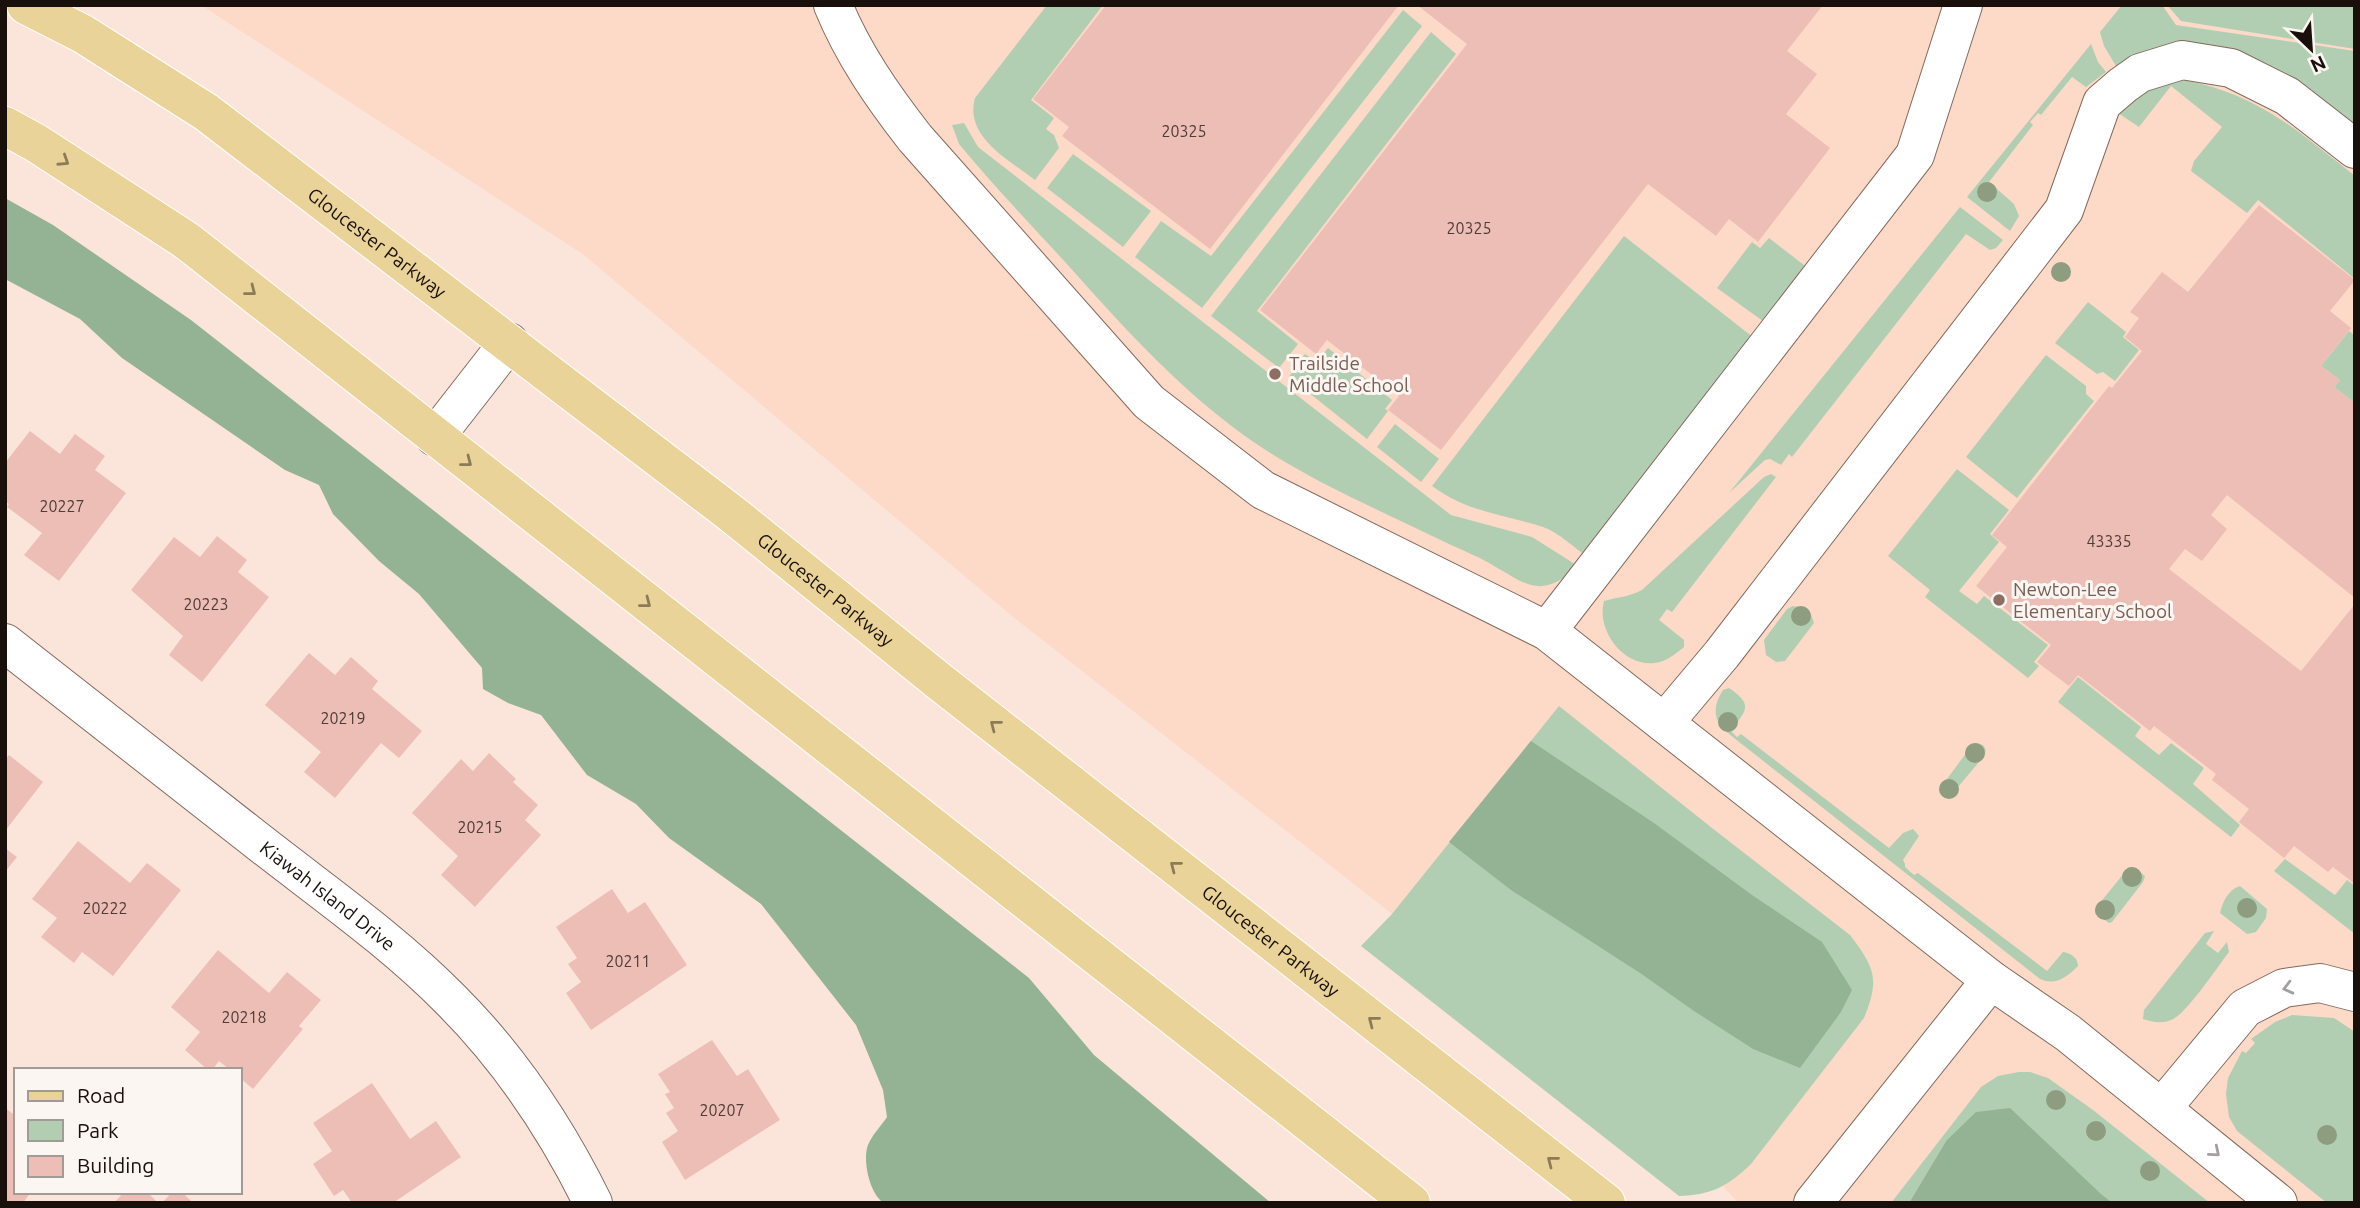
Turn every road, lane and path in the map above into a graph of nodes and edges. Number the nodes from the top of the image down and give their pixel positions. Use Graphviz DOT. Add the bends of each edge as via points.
graph roads {
  1 [pos="26,5"];
  2 [pos="833,5"];
  3 [pos="1963,5"];
  4 [pos="5,127"];
  5 [pos="2355,149"];
  6 [pos="509,342"];
  7 [pos="435,437"];
  8 [pos="1547,632"];
  9 [pos="5,643"];
  10 [pos="1664,723"];
  11 [pos="1992,980"];
  12 [pos="2355,992"];
  13 [pos="2162,1108"];
  14 [pos="593,1203"];
  15 [pos="1411,1203"];
  16 [pos="1606,1203"];
  17 [pos="1813,1203"];
  18 [pos="2278,1203"];
  1 -- 6 [label="main road, Gloucester Parkway" via="83,34 206,112"];
  2 -- 8 [label="street" via="845,36 915,138 1149,402 1263,490"];
  3 -- 8 [label="street" via="1915,155"];
  4 -- 7 [label="main road, one-way" via="187,241"];
  5 -- 10 [label="street" via="2287,96 2231,68 2182,60 2140,73 2123,85 2102,103 2064,210"];
  6 -- 7 [label="street"];
  16 -- 6 [label="main road, Gloucester Parkway, one-way"];
  7 -- 15 [label="main road, one-way"];
  8 -- 10 [label="street"];
  9 -- 14 [label="street, Kiawah Island Drive" via="390,944 452,1000 502,1056"];
  10 -- 11 [label="street"];
  11 -- 13 [label="street"];
  11 -- 17 [label="street"];
  12 -- 13 [label="street, one-way" via="2320,983 2284,988 2245,1008"];
  13 -- 18 [label="street, one-way"];
}
